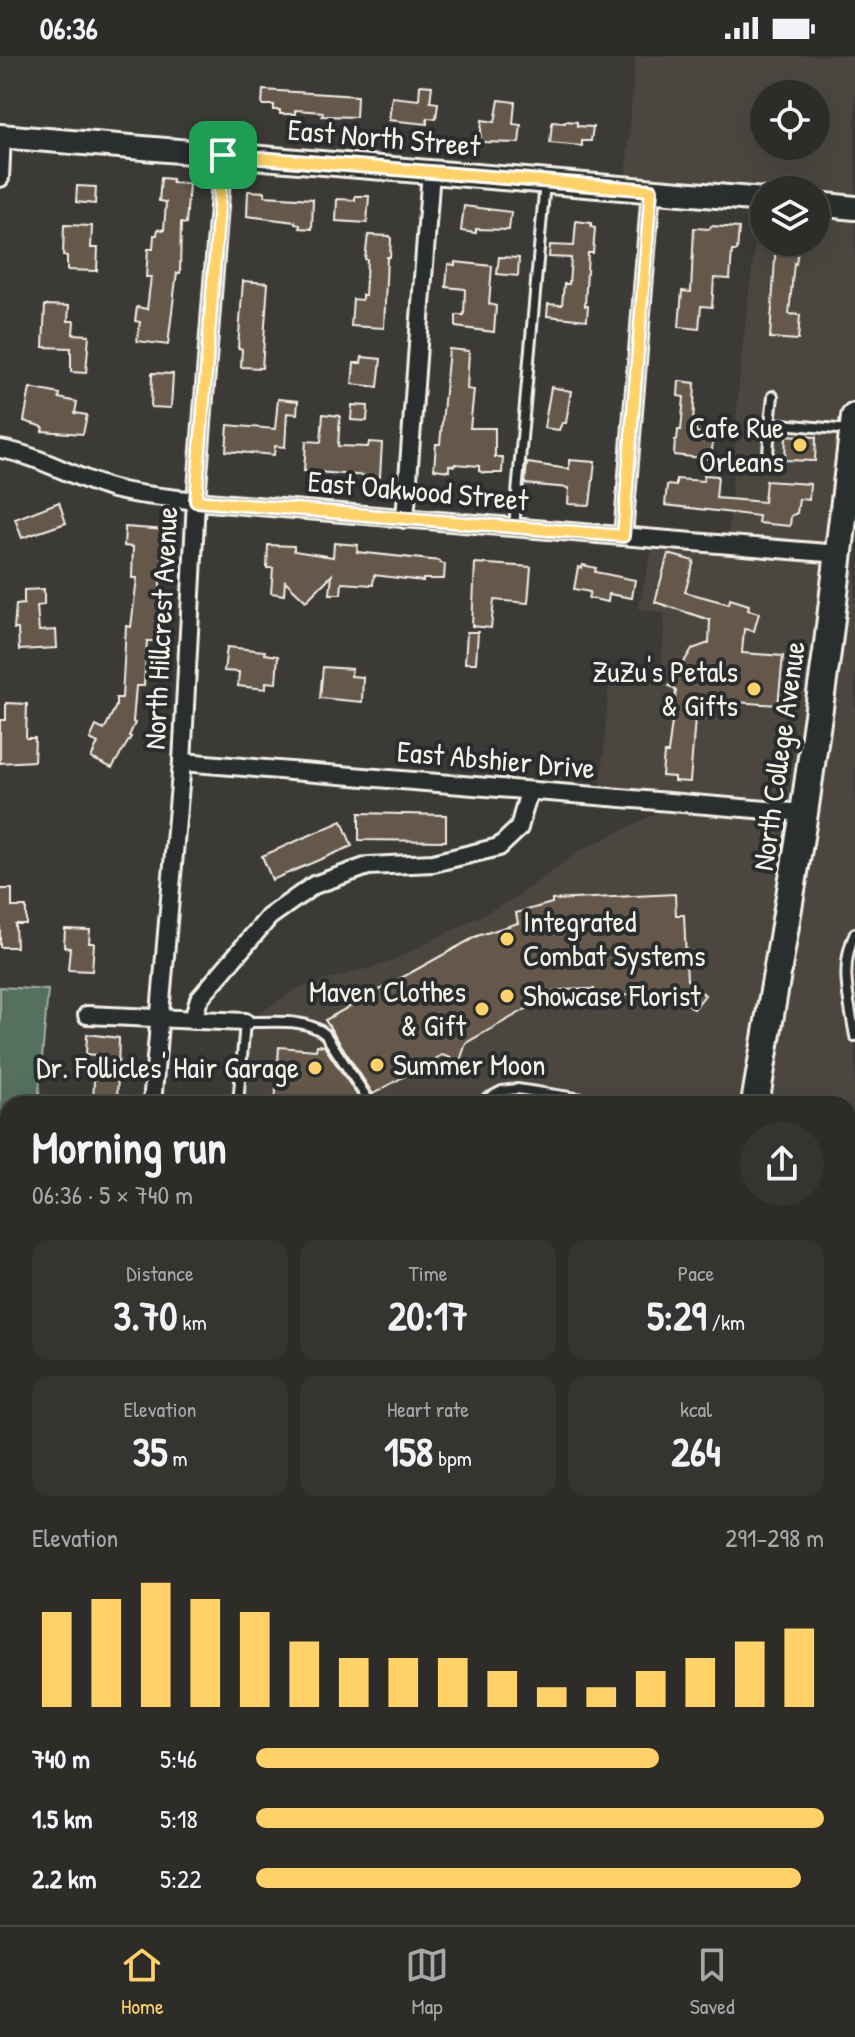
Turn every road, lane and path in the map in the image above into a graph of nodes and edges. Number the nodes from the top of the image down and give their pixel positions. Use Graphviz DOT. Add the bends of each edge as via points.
graph roads {
  1 [pos="1,136"];
  2 [pos="223,155"];
  3 [pos="431,171"];
  4 [pos="0,178"];
  5 [pos="545,181"];
  6 [pos="651,190"];
  7 [pos="750,199"];
  8 [pos="830,205"];
  9 [pos="855,208"];
  10 [pos="773,396"];
  11 [pos="770,423"];
  12 [pos="854,423"];
  13 [pos="0,449"];
  14 [pos="768,455"];
  15 [pos="196,501"];
  16 [pos="405,519"];
  17 [pos="514,528"];
  18 [pos="623,536"];
  19 [pos="844,548"];
  20 [pos="182,762"];
  21 [pos="529,791"];
  22 [pos="804,813"];
  23 [pos="855,933"];
  24 [pos="87,1015"];
  25 [pos="159,1019"];
  26 [pos="193,1020"];
  27 [pos="245,1022"];
  28 [pos="855,1036"];
  29 [pos="153,1096"];
  30 [pos="239,1096"];
  31 [pos="366,1096"];
  32 [pos="492,1096"];
  33 [pos="563,1096"];
  34 [pos="756,1096"];
  1 -- 2 [label="main road, East North Street"];
  1 -- 4 [label="street"];
  2 -- 3 [label="main road, East North Street"];
  2 -- 15 [label="street, North Hillcrest Avenue"];
  3 -- 5 [label="main road, East North Street"];
  3 -- 16 [label="street"];
  5 -- 6 [label="main road, East North Street"];
  5 -- 17 [label="lane"];
  6 -- 7 [label="main road, East North Street"];
  6 -- 18 [label="street"];
  8 -- 9 [label="main road"];
  10 -- 11 [label="lane"];
  11 -- 12 [label="lane"];
  11 -- 14 [label="lane"];
  12 -- 19 [label="main road, North College Avenue"];
  13 -- 15 [label="street, East Oakwood Street" via="23,452 113,489"];
  15 -- 16 [label="street, East Oakwood Street"];
  15 -- 20 [label="street, North Hillcrest Avenue"];
  16 -- 17 [label="street, East Oakwood Street"];
  17 -- 18 [label="street, East Oakwood Street"];
  18 -- 19 [label="street, East Oakwood Street"];
  19 -- 22 [label="main road, North College Avenue"];
  20 -- 21 [label="street, East Abshier Drive"];
  20 -- 25 [label="street, North Hillcrest Avenue"];
  21 -- 22 [label="street, East Abshier Drive"];
  21 -- 26 [label="street" via="519,828 499,847 433,863 368,866 314,885 269,917 199,999"];
  22 -- 34 [label="main road, North College Avenue"];
  23 -- 28 [label="lane" via="845,974"];
  24 -- 25 [label="street"];
  25 -- 26 [label="street"];
  25 -- 29 [label="street, North Hillcrest Avenue"];
  26 -- 27 [label="street"];
  27 -- 30 [label="lane"];
  27 -- 31 [label="lane" via="317,1027"];
  32 -- 33 [label="lane" via="517,1089"];
}
